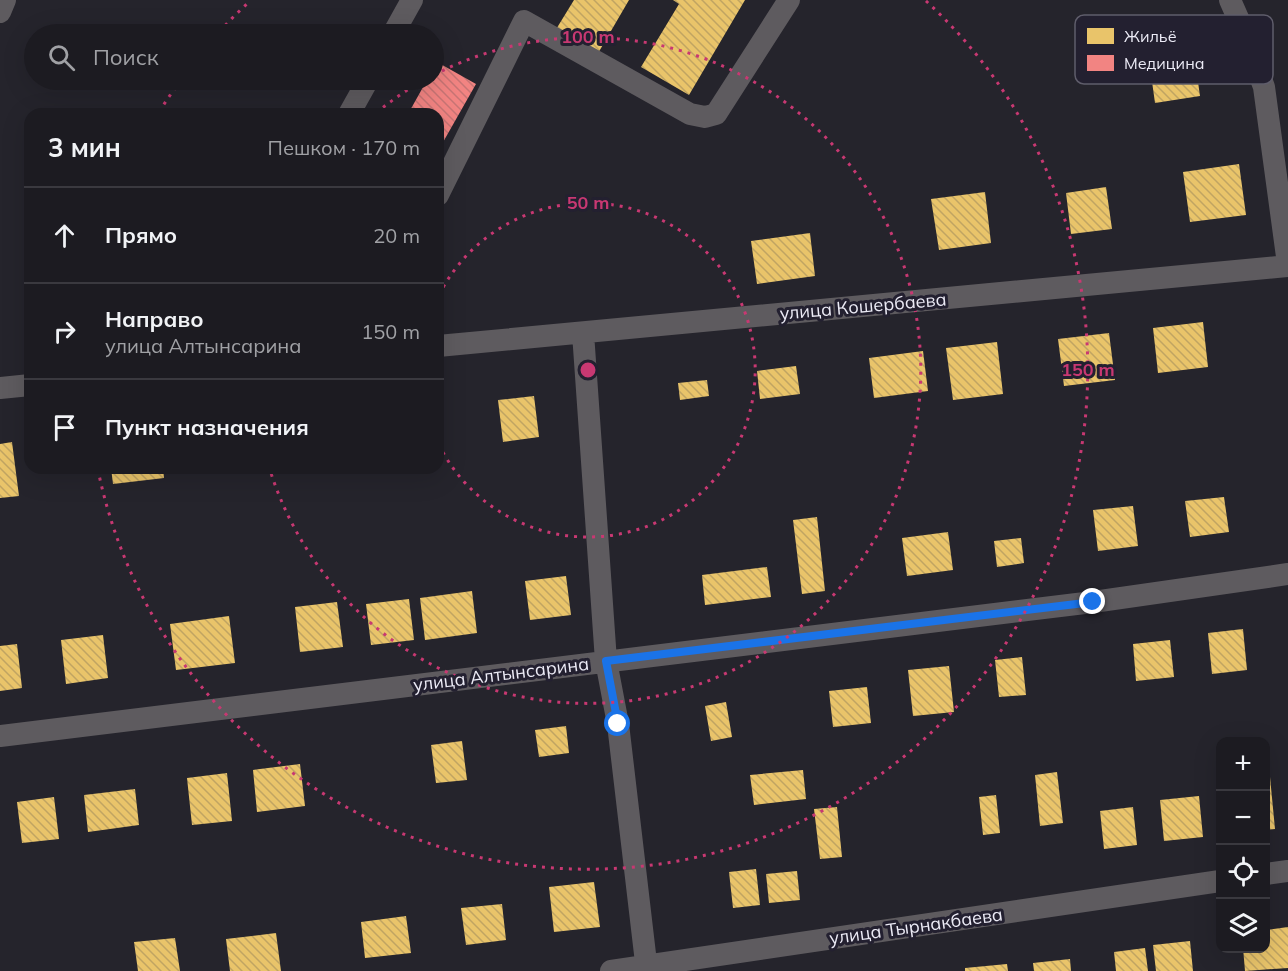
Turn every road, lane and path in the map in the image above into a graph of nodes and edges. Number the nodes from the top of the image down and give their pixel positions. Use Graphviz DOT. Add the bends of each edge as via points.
graph roads {
  1 [pos="5,0"];
  2 [pos="412,0"];
  3 [pos="789,0"];
  4 [pos="1230,0"];
  5 [pos="0,12"];
  6 [pos="1237,15"];
  7 [pos="399,24"];
  8 [pos="1263,84"];
  9 [pos="362,90"];
  10 [pos="352,108"];
  11 [pos="444,183"];
  12 [pos="1288,265"];
  13 [pos="583,333"];
  14 [pos="444,345"];
  15 [pos="24,386"];
  16 [pos="0,388"];
  17 [pos="1288,574"];
  18 [pos="606,661"];
  19 [pos="0,736"];
  20 [pos="1288,871"];
  21 [pos="1270,873"];
  22 [pos="1216,881"];
  23 [pos="647,968"];
  24 [pos="611,971"];
  1 -- 5 [label="street"];
  2 -- 7 [label="street"];
  3 -- 11 [label="street" via="716,114 705,117 690,114 524,21"];
  4 -- 6 [label="street"];
  8 -- 12 [label="street"];
  9 -- 10 [label="street"];
  12 -- 13 [label="street, улица Кошербаева"];
  13 -- 14 [label="street, улица Кошербаева"];
  13 -- 18 [label="street"];
  15 -- 16 [label="street"];
  17 -- 18 [label="street, улица Алтынсарина" via="1093,602"];
  18 -- 19 [label="street, улица Алтынсарина"];
  18 -- 23 [label="street" via="618,724"];
  20 -- 21 [label="street"];
  22 -- 23 [label="street, улица Тырнакбаева"];
  23 -- 24 [label="street, улица Тырнакбаева"];
}
